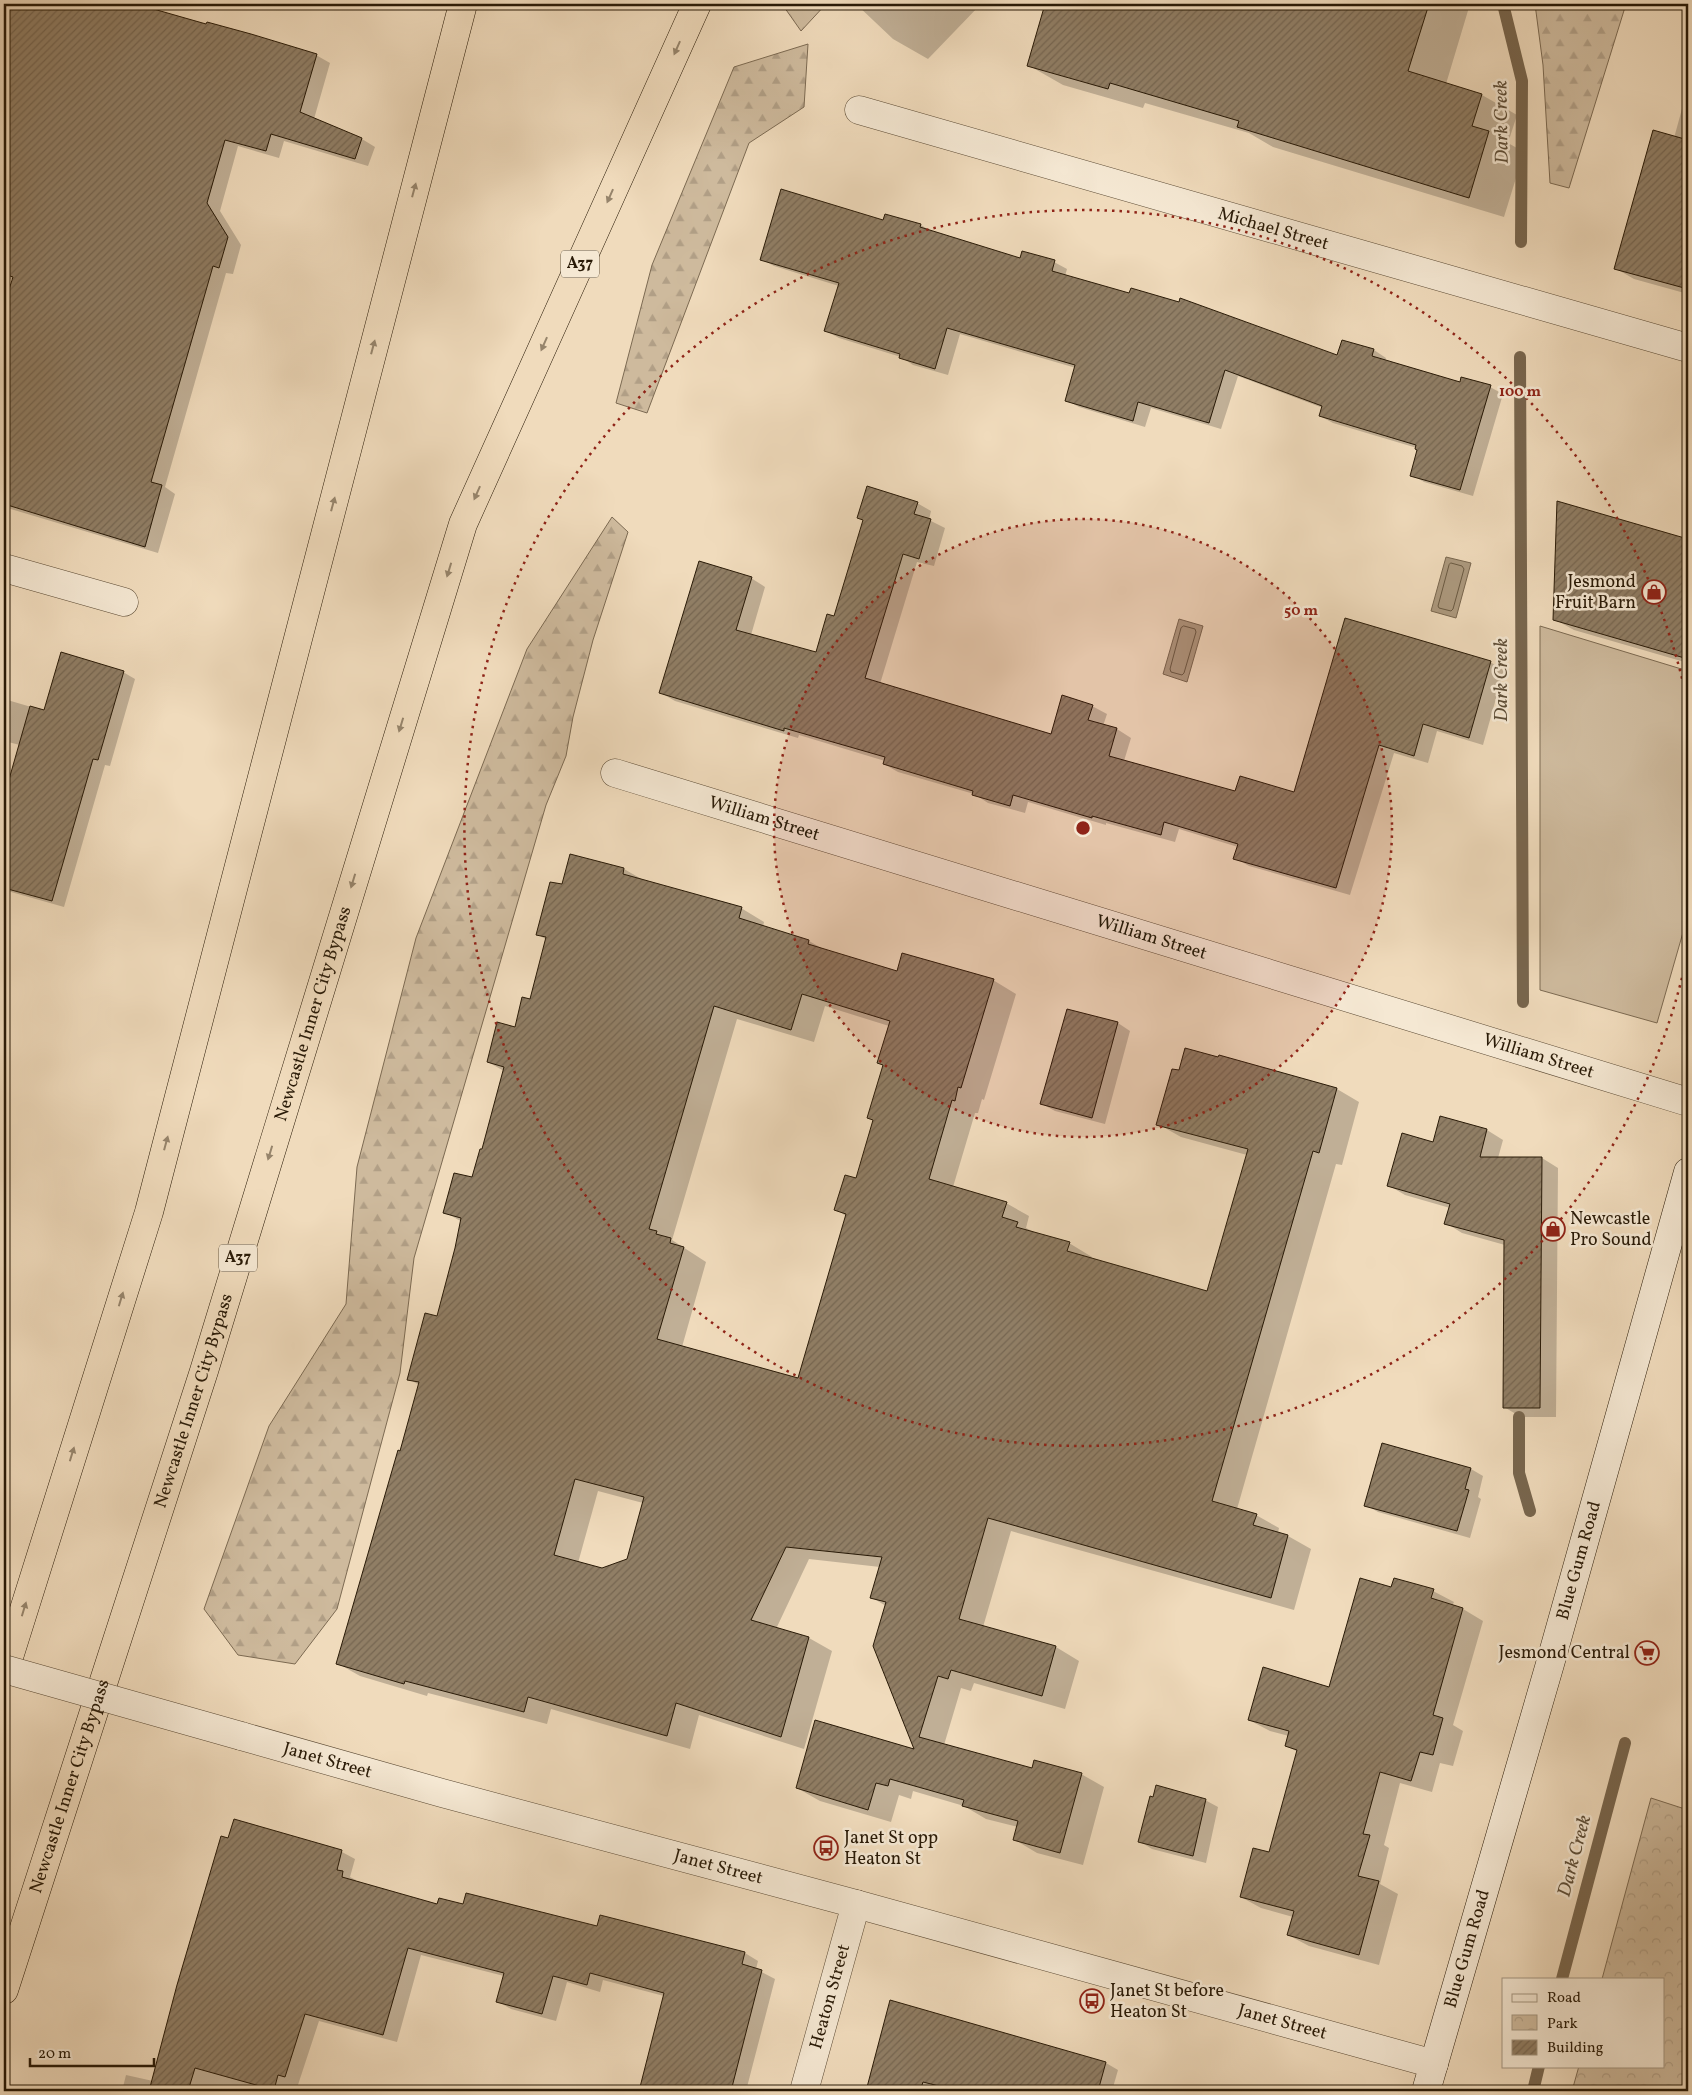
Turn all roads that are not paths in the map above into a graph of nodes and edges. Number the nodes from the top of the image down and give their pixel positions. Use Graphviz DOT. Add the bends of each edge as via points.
graph roads {
  1 [pos="463,4"];
  2 [pos="697,4"];
  3 [pos="860,110"];
  4 [pos="1688,348"];
  5 [pos="4,568"];
  6 [pos="124,602"];
  7 [pos="615,773"];
  8 [pos="1688,1102"];
  9 [pos="1688,1172"];
  10 [pos="4,1671"];
  11 [pos="856,1904"];
  12 [pos="4,1990"];
  13 [pos="1434,2064"];
  14 [pos="804,2091"];
  15 [pos="1426,2091"];
  10 -- 1 [label="highway, one-way" via="149,1212"];
  2 -- 12 [label="highway, Newcastle Inner City Bypass / A37, one-way" via="463,524 204,1371"];
  3 -- 4 [label="street, Michael Street"];
  5 -- 6 [label="street"];
  7 -- 8 [label="street, William Street"];
  9 -- 13 [label="street, Blue Gum Road"];
  10 -- 11 [label="street, Janet Street, bridge"];
  11 -- 13 [label="street, Janet Street"];
  11 -- 14 [label="street, Heaton Street"];
  13 -- 15 [label="street, Blue Gum Road"];
}
